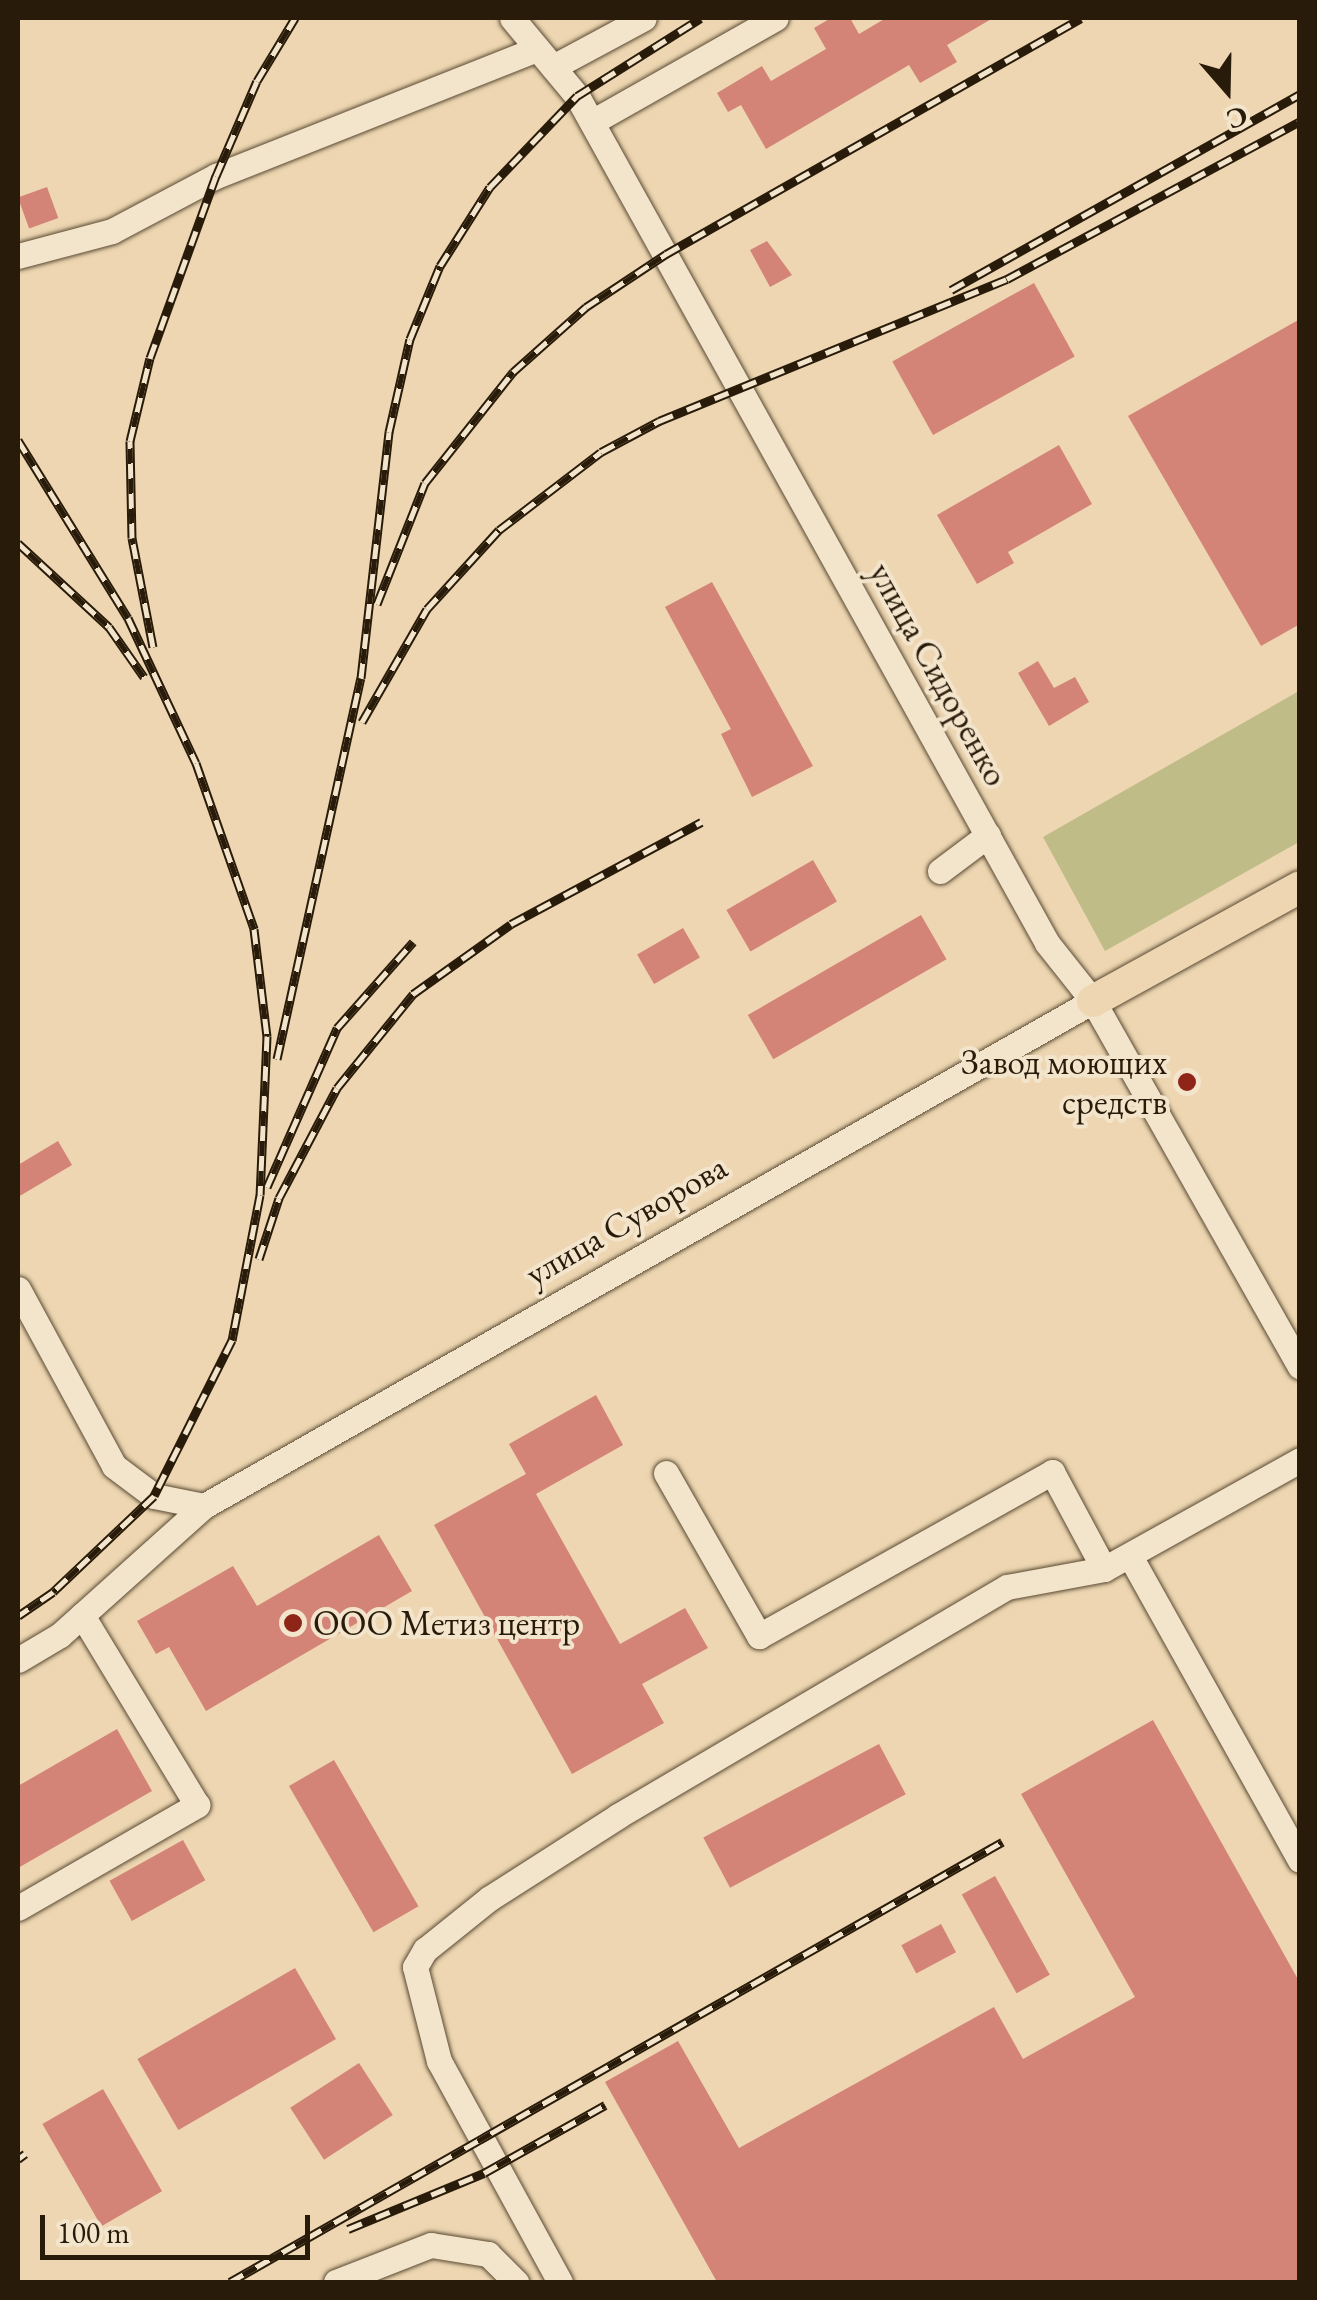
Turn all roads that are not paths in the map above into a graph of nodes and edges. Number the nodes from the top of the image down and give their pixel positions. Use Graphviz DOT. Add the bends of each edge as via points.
graph roads {
  1 [pos="512,18"];
  2 [pos="644,18"];
  3 [pos="776,18"];
  4 [pos="545,58"];
  5 [pos="592,122"];
  6 [pos="18,256"];
  7 [pos="988,835"];
  8 [pos="940,871"];
  9 [pos="1300,887"];
  10 [pos="1093,1001"];
  11 [pos="18,1289"];
  12 [pos="1300,1367"];
  13 [pos="1300,1460"];
  14 [pos="666,1472"];
  15 [pos="204,1506"];
  16 [pos="1130,1556"];
  17 [pos="1104,1570"];
  18 [pos="82,1615"];
  19 [pos="18,1660"];
  20 [pos="1300,1860"];
  21 [pos="18,1908"];
  22 [pos="336,2282"];
  23 [pos="516,2282"];
  24 [pos="560,2282"];
  1 -- 4 [label="street, улица Сидоренко"];
  2 -- 4 [label="street"];
  3 -- 5 [label="street"];
  4 -- 5 [label="street, улица Сидоренко"];
  4 -- 6 [label="street" via="216,176 112,231"];
  5 -- 7 [label="street, улица Сидоренко"];
  7 -- 8 [label="street"];
  7 -- 10 [label="street, улица Сидоренко" via="1047,943"];
  9 -- 10 [label="main road, улица Суворова"];
  10 -- 12 [label="street, улица Сидоренко"];
  10 -- 15 [label="street, улица Суворова"];
  11 -- 15 [label="street" via="114,1466 154,1496"];
  13 -- 16 [label="street"];
  14 -- 17 [label="street" via="759,1636 1052,1472"];
  15 -- 18 [label="street, улица Суворова"];
  16 -- 17 [label="street"];
  16 -- 20 [label="street"];
  17 -- 24 [label="street" via="1007,1587 618,1816 490,1898 424,1950 415,1967 439,2061"];
  18 -- 19 [label="street, улица Суворова"];
  18 -- 21 [label="street" via="197,1805"];
  22 -- 23 [label="street" via="431,2245 488,2254"];
}
